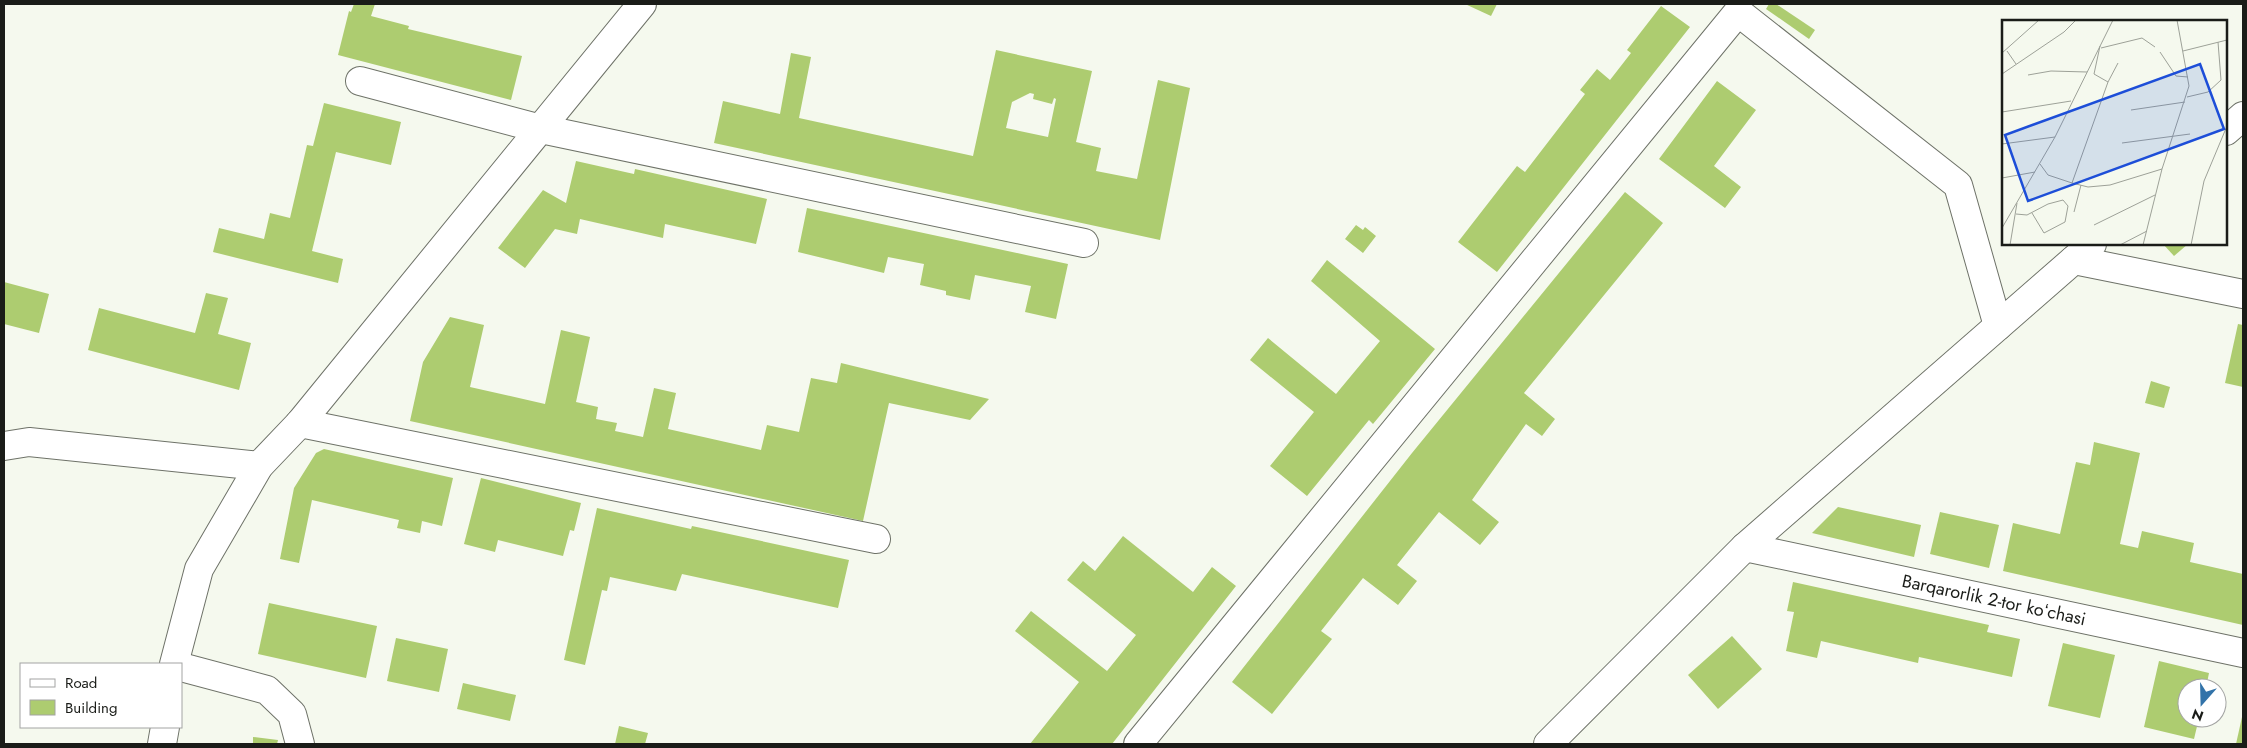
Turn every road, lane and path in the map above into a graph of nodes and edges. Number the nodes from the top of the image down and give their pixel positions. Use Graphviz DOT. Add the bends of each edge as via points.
graph roads {
  1 [pos="642,4"];
  2 [pos="1732,8"];
  3 [pos="360,81"];
  4 [pos="2243,116"];
  5 [pos="541,129"];
  6 [pos="2227,130"];
  7 [pos="1084,243"];
  8 [pos="2083,252"];
  9 [pos="2243,294"];
  10 [pos="1998,326"];
  11 [pos="300,423"];
  12 [pos="4,446"];
  13 [pos="259,466"];
  14 [pos="876,539"];
  15 [pos="1745,547"];
  16 [pos="2243,653"];
  17 [pos="174,663"];
  18 [pos="182,668"];
  19 [pos="165,728"];
  20 [pos="162,744"];
  21 [pos="300,744"];
  22 [pos="1138,744"];
  23 [pos="1548,744"];
  1 -- 5 [label="street"];
  2 -- 10 [label="street" via="1958,185"];
  2 -- 22 [label="street"];
  3 -- 5 [label="street"];
  4 -- 6 [label="street"];
  5 -- 7 [label="street"];
  5 -- 11 [label="street"];
  8 -- 9 [label="street"];
  8 -- 10 [label="street"];
  10 -- 15 [label="street"];
  11 -- 13 [label="street"];
  11 -- 14 [label="street"];
  12 -- 13 [label="street" via="28,442"];
  13 -- 17 [label="street" via="199,569"];
  15 -- 16 [label="street, Barqarorlik 2-tor koʻchasi"];
  15 -- 23 [label="street"];
  18 -- 21 [label="street" via="267,690 292,714"];
  19 -- 20 [label="street"];
}
